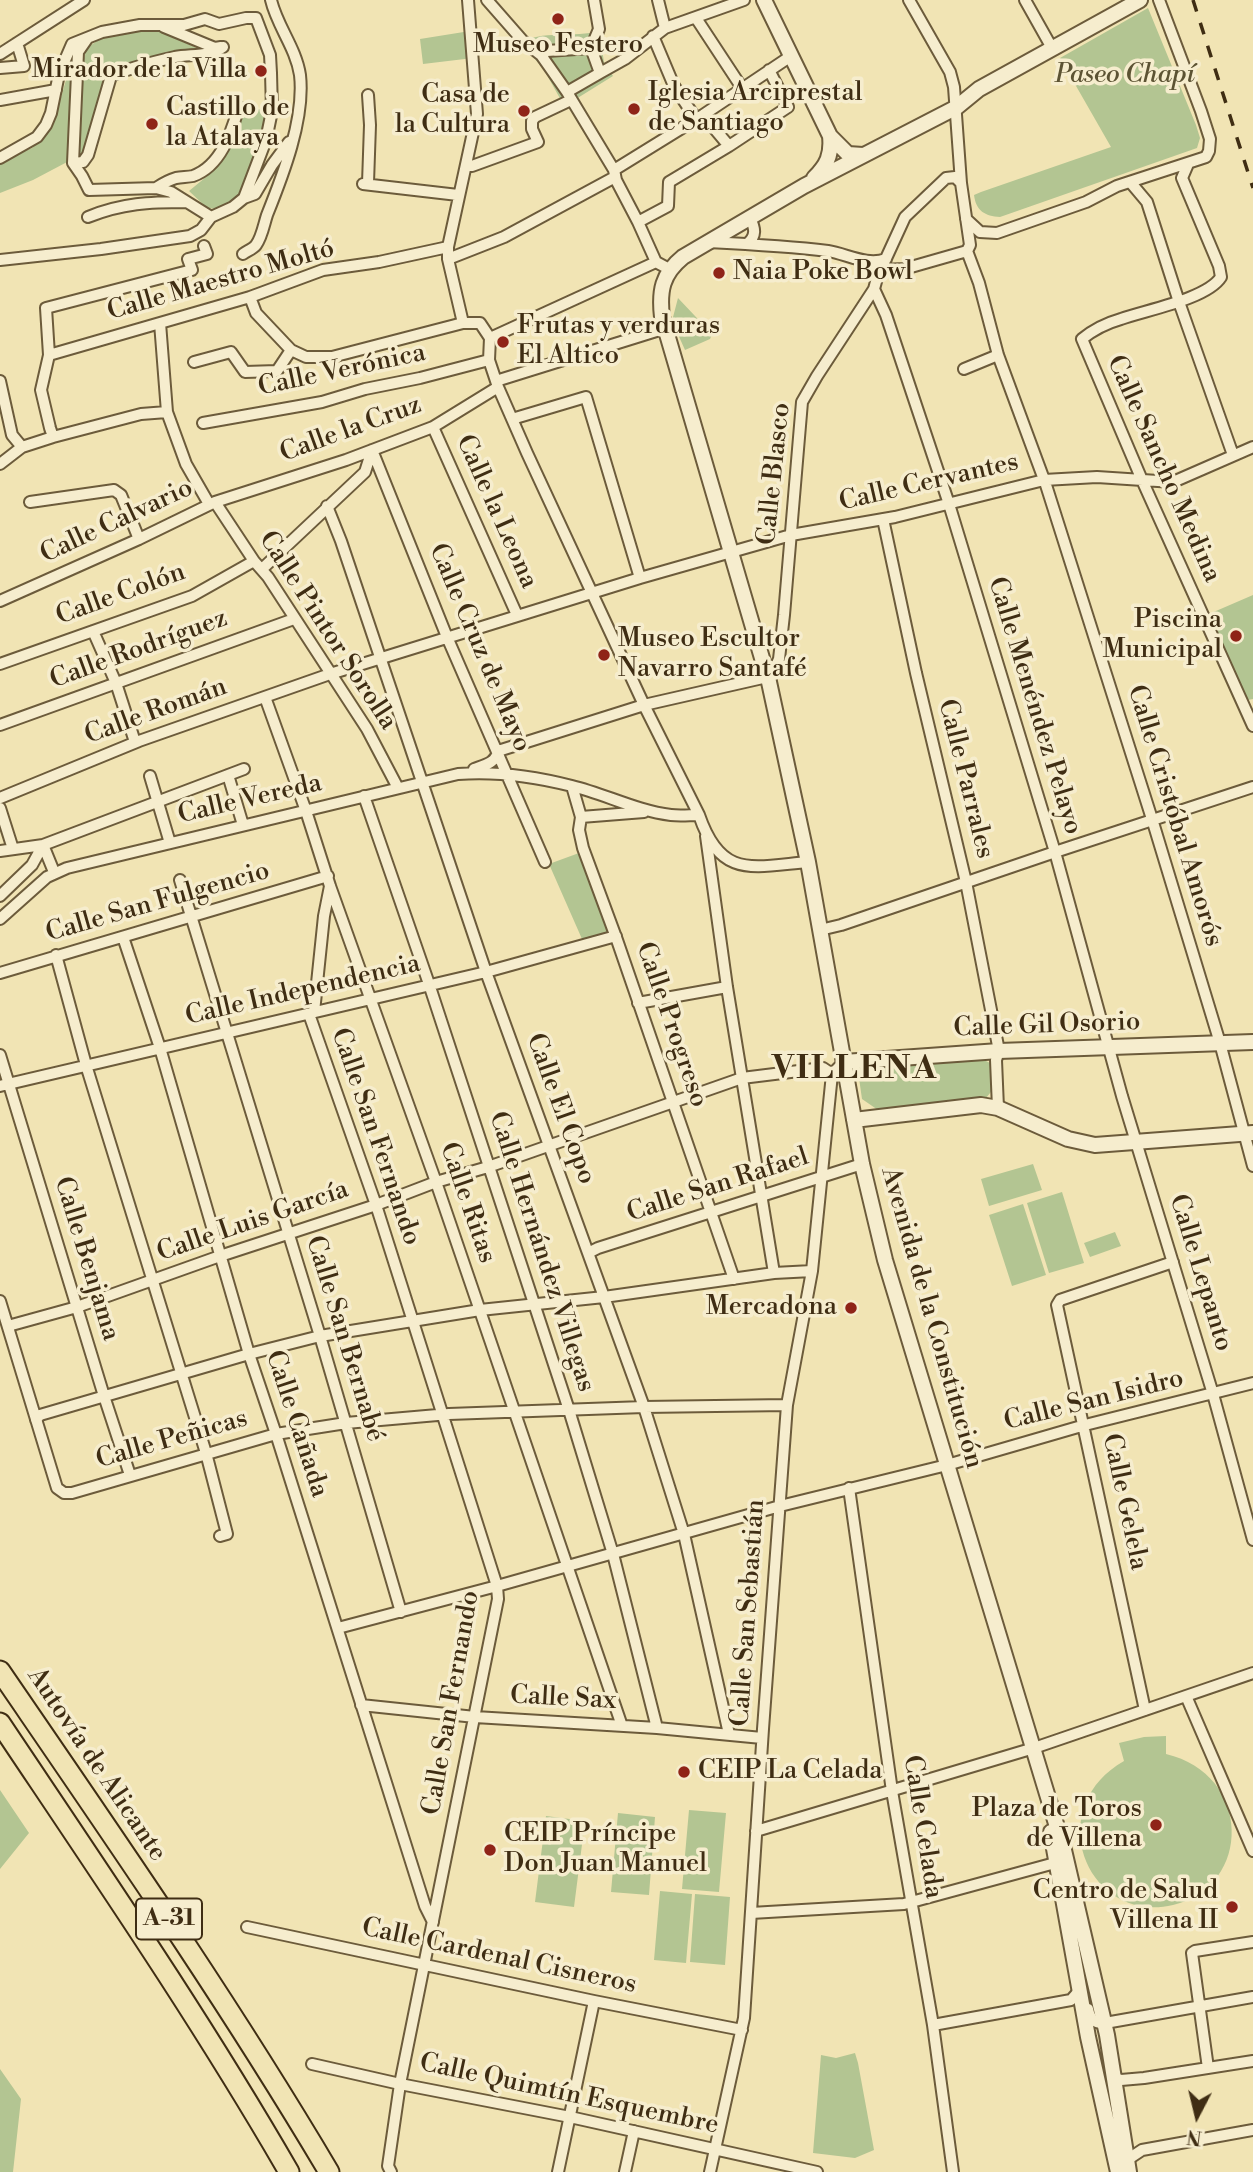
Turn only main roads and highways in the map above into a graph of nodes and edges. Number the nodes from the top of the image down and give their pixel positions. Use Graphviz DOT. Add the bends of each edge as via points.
graph roads {
  1 [pos="0,1671"];
  2 [pos="0,1723"];
  3 [pos="289,2172"];
  4 [pos="329,2172"];
  1 -- 4 [label="highway, Autovía de Alicante / A-31" via="148,1886"];
  2 -- 3 [label="highway, A-31" via="247,2099"];
}
